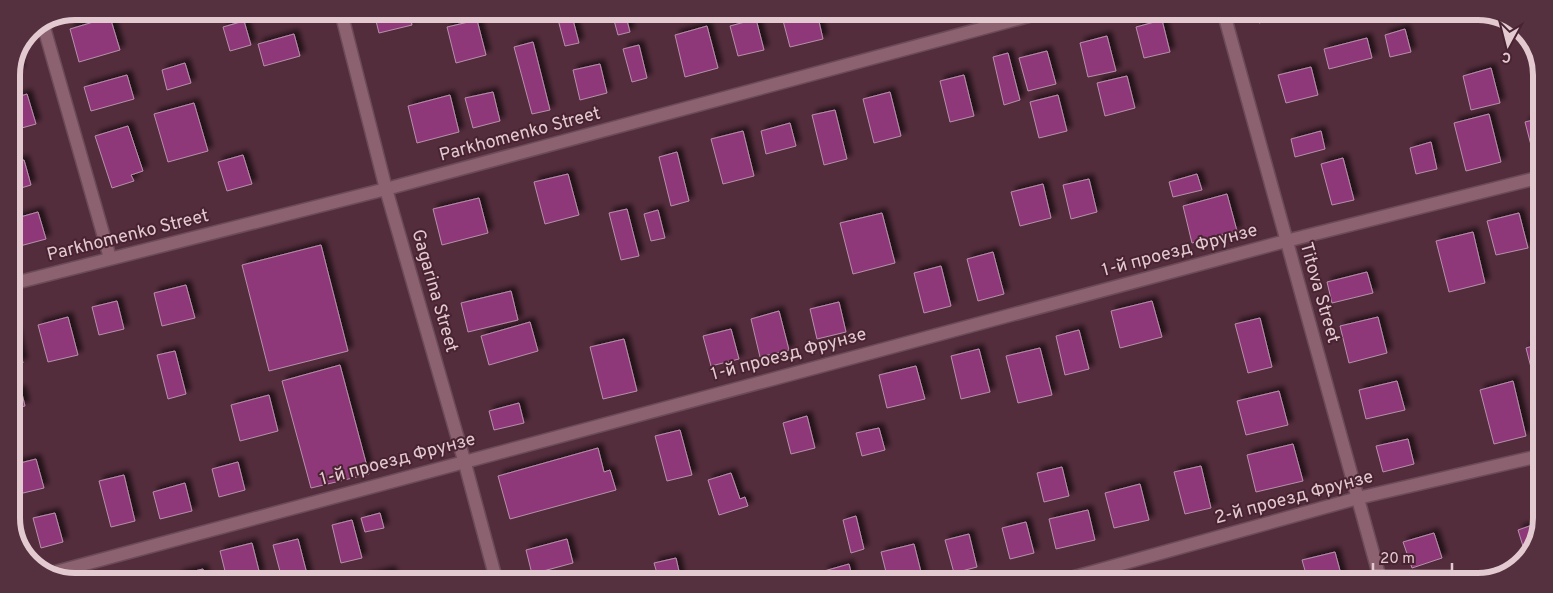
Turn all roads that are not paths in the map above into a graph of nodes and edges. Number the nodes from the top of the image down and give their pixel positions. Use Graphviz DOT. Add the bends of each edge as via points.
graph roads {
  1 [pos="343,20"];
  2 [pos="1014,20"];
  3 [pos="1226,20"];
  4 [pos="45,29"];
  5 [pos="1533,179"];
  6 [pos="386,189"];
  7 [pos="1286,241"];
  8 [pos="110,258"];
  9 [pos="20,282"];
  10 [pos="1533,457"];
  11 [pos="464,460"];
  12 [pos="1358,498"];
  13 [pos="60,571"];
  14 [pos="494,573"];
  15 [pos="1089,573"];
  16 [pos="1379,573"];
  1 -- 6 [label="street, Gagarina Street"];
  2 -- 6 [label="street, Parkhomenko Street"];
  3 -- 7 [label="street, Titova Street"];
  4 -- 8 [label="street"];
  5 -- 7 [label="street, 1-й проезд Фрунзе"];
  6 -- 8 [label="street, Parkhomenko Street"];
  6 -- 11 [label="street, Gagarina Street"];
  7 -- 11 [label="street, 1-й проезд Фрунзе"];
  7 -- 12 [label="street, Titova Street"];
  8 -- 9 [label="street, Parkhomenko Street"];
  10 -- 12 [label="street, 2-й проезд Фрунзе"];
  11 -- 13 [label="street, 1-й проезд Фрунзе"];
  11 -- 14 [label="street, Gagarina Street"];
  12 -- 15 [label="street, 2-й проезд Фрунзе"];
  12 -- 16 [label="street, Titova Street"];
}
